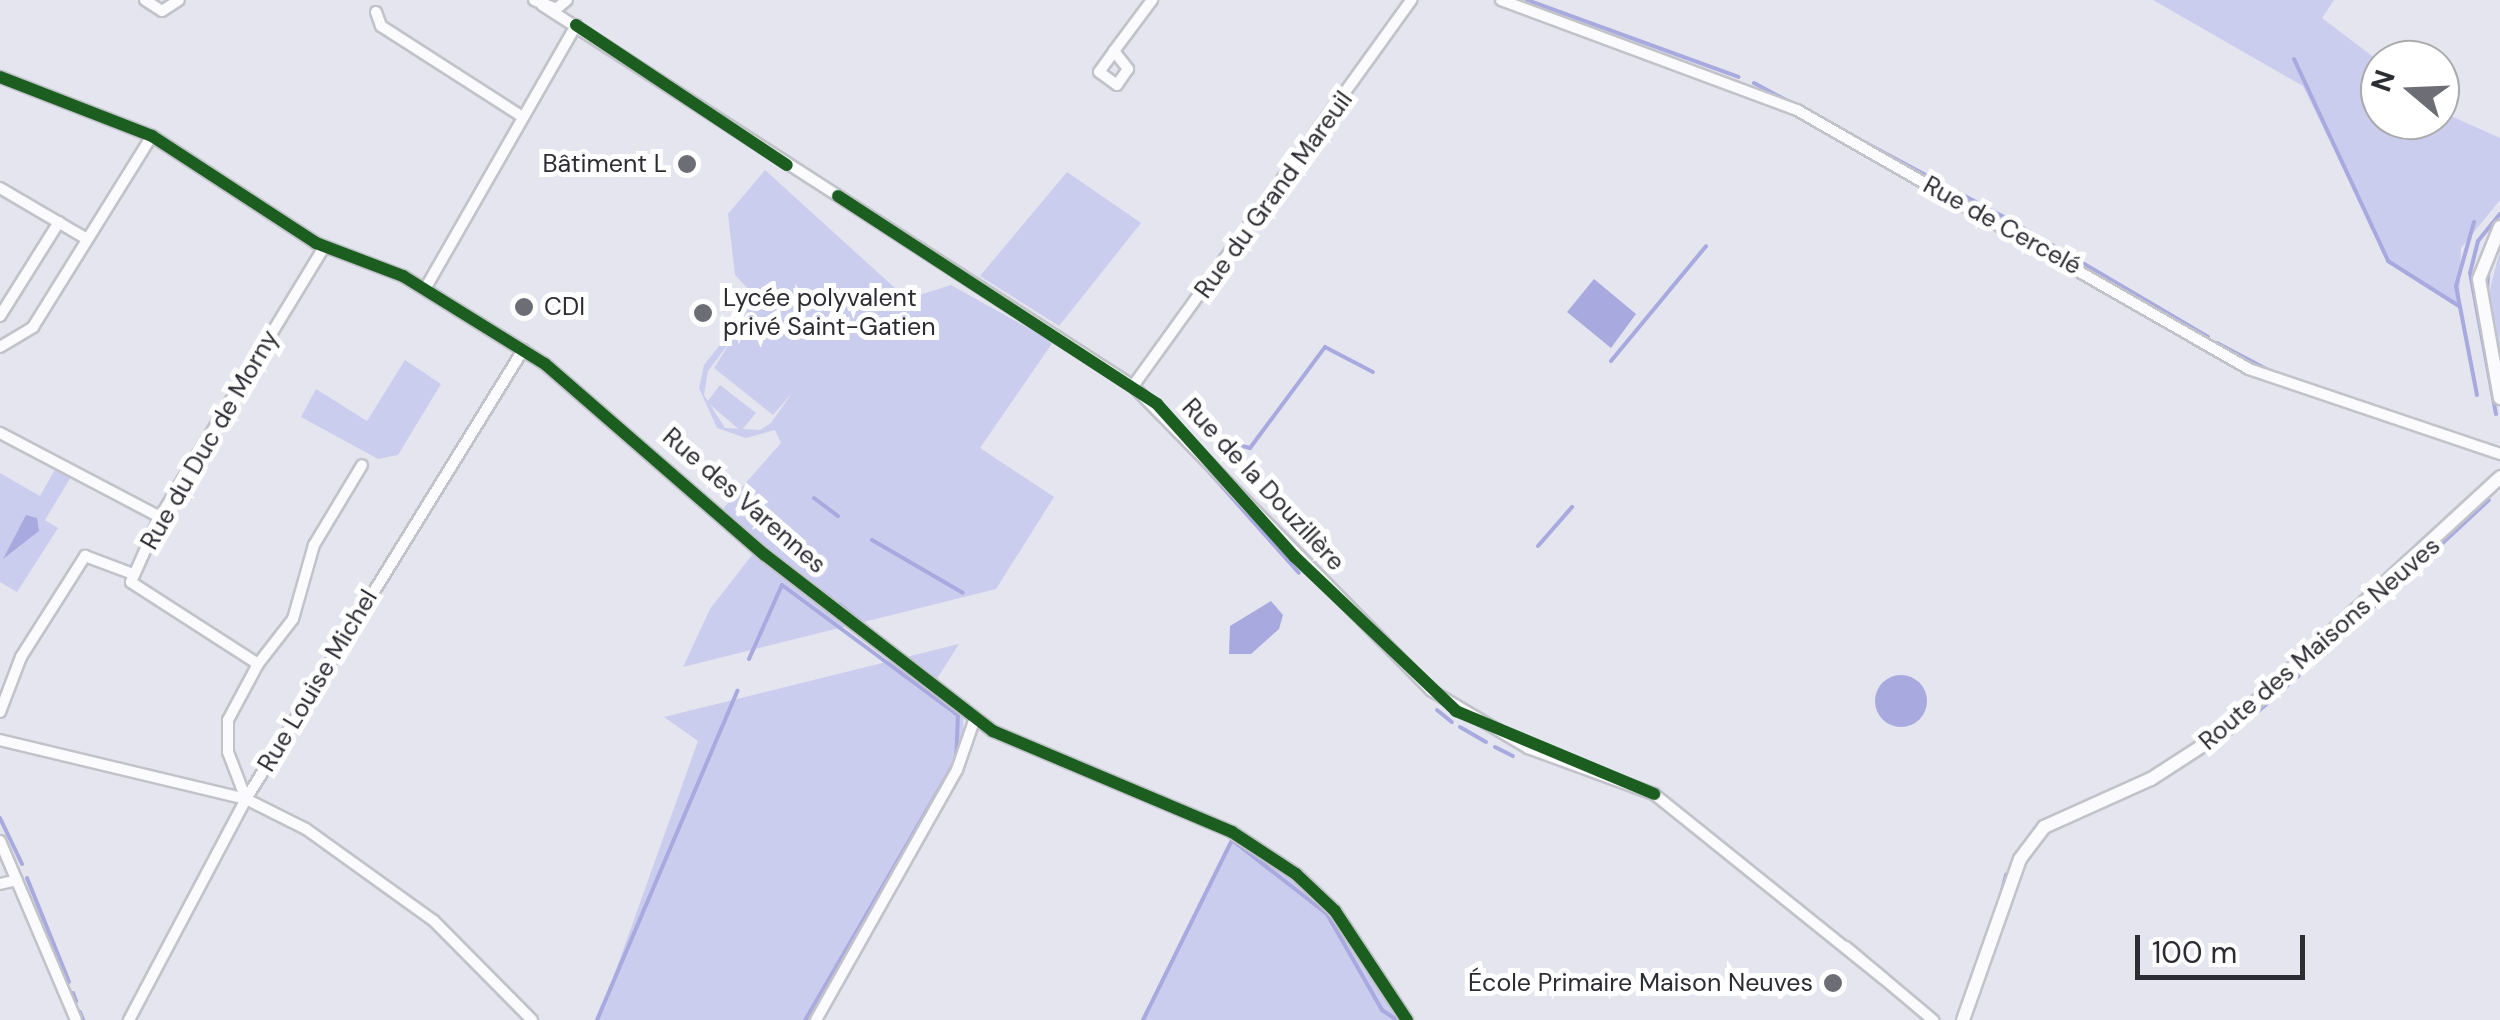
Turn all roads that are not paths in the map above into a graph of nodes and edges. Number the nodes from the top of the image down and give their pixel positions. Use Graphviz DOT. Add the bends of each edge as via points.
graph roads {
  1 [pos="145,0"];
  2 [pos="178,0"];
  3 [pos="1152,0"];
  4 [pos="1410,0"];
  5 [pos="1501,0"];
  6 [pos="538,2"];
  7 [pos="565,3"];
  8 [pos="376,12"];
  9 [pos="576,25"];
  10 [pos="1114,51"];
  11 [pos="0,77"];
  12 [pos="521,116"];
  13 [pos="152,136"];
  14 [pos="0,188"];
  15 [pos="58,222"];
  16 [pos="2500,227"];
  17 [pos="87,239"];
  18 [pos="324,247"];
  19 [pos="424,288"];
  20 [pos="0,316"];
  21 [pos="0,347"];
  22 [pos="523,350"];
  23 [pos="1133,386"];
  24 [pos="2500,398"];
  25 [pos="5,434"];
  26 [pos="0,444"];
  27 [pos="2500,454"];
  28 [pos="362,466"];
  29 [pos="2500,476"];
  30 [pos="160,517"];
  31 [pos="134,574"];
  32 [pos="258,664"];
  33 [pos="0,712"];
  34 [pos="975,718"];
  35 [pos="0,740"];
  36 [pos="246,799"];
  37 [pos="0,841"];
  38 [pos="17,880"];
  39 [pos="0,884"];
  40 [pos="76,1020"];
  41 [pos="128,1020"];
  42 [pos="532,1020"];
  43 [pos="816,1020"];
  44 [pos="1407,1020"];
  45 [pos="1932,1020"];
  46 [pos="1963,1020"];
  1 -- 2 [label="street" via="162,11"];
  3 -- 10 [label="street"];
  4 -- 23 [label="street, Rue du Grand Mareuil"];
  5 -- 27 [label="street, Rue de Cercelé" via="1797,110 2249,370"];
  6 -- 7 [label="street"];
  6 -- 9 [label="street, Rue de la Douzillère"];
  7 -- 9 [label="street, Rue de la Douzillère"];
  8 -- 12 [label="street" via="381,26"];
  9 -- 12 [label="street"];
  9 -- 23 [label="street, Rue de la Douzillère"];
  11 -- 13 [label="street, Rue des Varennes"];
  12 -- 19 [label="street"];
  13 -- 17 [label="street"];
  13 -- 18 [label="street, Rue des Varennes"];
  14 -- 15 [label="street"];
  15 -- 17 [label="street"];
  15 -- 20 [label="street"];
  16 -- 24 [label="street" via="2480,279"];
  17 -- 21 [label="street" via="28,334"];
  18 -- 19 [label="street, Rue des Varennes"];
  18 -- 30 [label="street, Rue du Duc de Morny"];
  19 -- 22 [label="street, Rue des Varennes"];
  22 -- 34 [label="street, Rue des Varennes"];
  22 -- 36 [label="street, Rue Louise Michel"];
  23 -- 45 [label="street, Rue de la Douzillère" via="1432,692 1528,748 1654,794"];
  25 -- 26 [label="street"];
  25 -- 30 [label="street"];
  28 -- 32 [label="street" via="314,545 293,619"];
  29 -- 46 [label="street, Route des Maisons Neuves" via="2222,733 2151,778 2044,827 2020,859"];
  30 -- 31 [label="street, Rue du Duc de Morny"];
  31 -- 32 [label="street, Rue du Duc de Morny" via="134,592"];
  31 -- 33 [label="street" via="85,556 21,657"];
  32 -- 36 [label="street" via="227,730"];
  34 -- 43 [label="street" via="957,770"];
  34 -- 44 [label="street, Rue des Varennes" via="1280,863 1334,911"];
  35 -- 36 [label="street"];
  36 -- 41 [label="street, Rue Louise Michel"];
  36 -- 42 [label="street" via="383,880"];
  37 -- 38 [label="street"];
  38 -- 39 [label="street"];
  38 -- 40 [label="street"];
}
